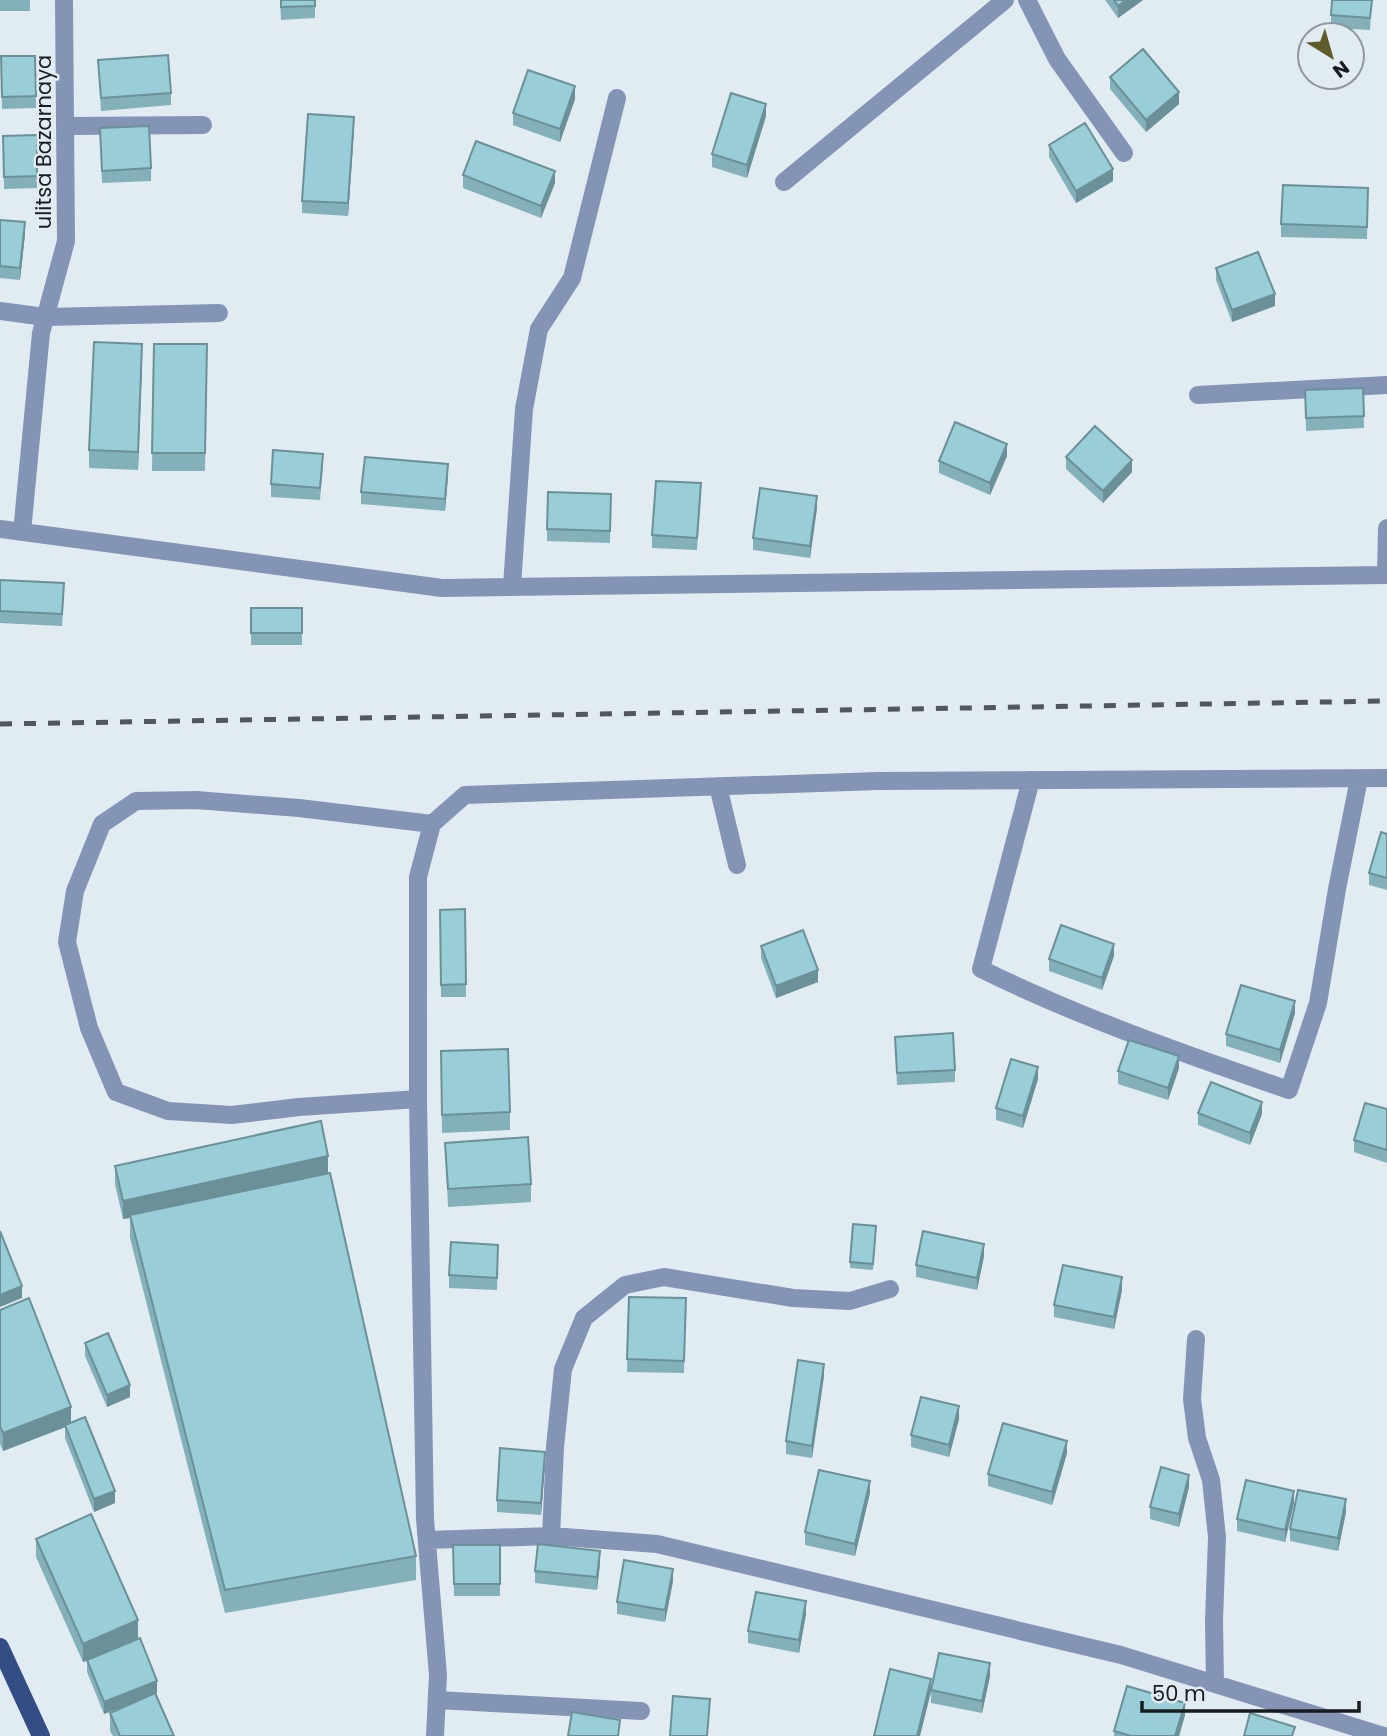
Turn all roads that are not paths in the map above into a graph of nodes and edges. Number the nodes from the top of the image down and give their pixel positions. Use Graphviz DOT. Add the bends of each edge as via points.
graph roads {
  1 [pos="64,0"];
  2 [pos="1005,0"];
  3 [pos="1027,0"];
  4 [pos="617,98"];
  5 [pos="203,125"];
  6 [pos="67,126"];
  7 [pos="1124,153"];
  8 [pos="784,182"];
  9 [pos="0,311"];
  10 [pos="219,313"];
  11 [pos="45,317"];
  12 [pos="1387,385"];
  13 [pos="1198,396"];
  14 [pos="1387,528"];
  15 [pos="0,529"];
  16 [pos="22,532"];
  17 [pos="1387,575"];
  18 [pos="512,586"];
  19 [pos="1359,779"];
  20 [pos="1387,779"];
  21 [pos="1031,780"];
  22 [pos="718,786"];
  23 [pos="432,824"];
  24 [pos="737,865"];
  25 [pos="418,1099"];
  26 [pos="890,1289"];
  27 [pos="1196,1339"];
  28 [pos="551,1536"];
  29 [pos="427,1540"];
  30 [pos="0,1647"];
  31 [pos="1215,1684"];
  32 [pos="437,1700"];
  33 [pos="641,1711"];
  34 [pos="41,1736"];
  35 [pos="435,1736"];
  36 [pos="1384,1736"];
  1 -- 6 [label="street, ulitsa Bazarnaya"];
  2 -- 8 [label="street"];
  3 -- 7 [label="street" via="1056,59"];
  4 -- 18 [label="street" via="572,278 539,329 524,409"];
  5 -- 6 [label="street"];
  6 -- 11 [label="street, ulitsa Bazarnaya" via="66,241"];
  9 -- 11 [label="street"];
  10 -- 11 [label="street"];
  11 -- 16 [label="street, ulitsa Bazarnaya"];
  12 -- 13 [label="street"];
  14 -- 17 [label="street"];
  15 -- 16 [label="street"];
  16 -- 18 [label="street" via="442,588"];
  17 -- 18 [label="street"];
  19 -- 20 [label="street"];
  19 -- 21 [label="street"];
  19 -- 21 [label="street" via="1318,1003 1289,1090 1149,1042 981,969"];
  21 -- 22 [label="street"];
  22 -- 23 [label="street" via="466,795"];
  22 -- 24 [label="street"];
  23 -- 25 [label="street" via="418,877"];
  23 -- 25 [label="street" via="299,808 196,800 136,801 102,824 75,891 67,942 89,1028 116,1092 168,1111 232,1115"];
  25 -- 29 [label="street"];
  26 -- 28 [label="street" via="850,1301 793,1298 664,1277 625,1285 584,1318 563,1369"];
  27 -- 31 [label="street" via="1192,1399 1197,1438 1211,1480 1217,1536"];
  28 -- 29 [label="street"];
  28 -- 31 [label="street" via="657,1544 1121,1655"];
  29 -- 32 [label="street"];
  30 -- 34 [label="main road"];
  31 -- 36 [label="street"];
  32 -- 33 [label="street"];
  32 -- 35 [label="street"];
}
